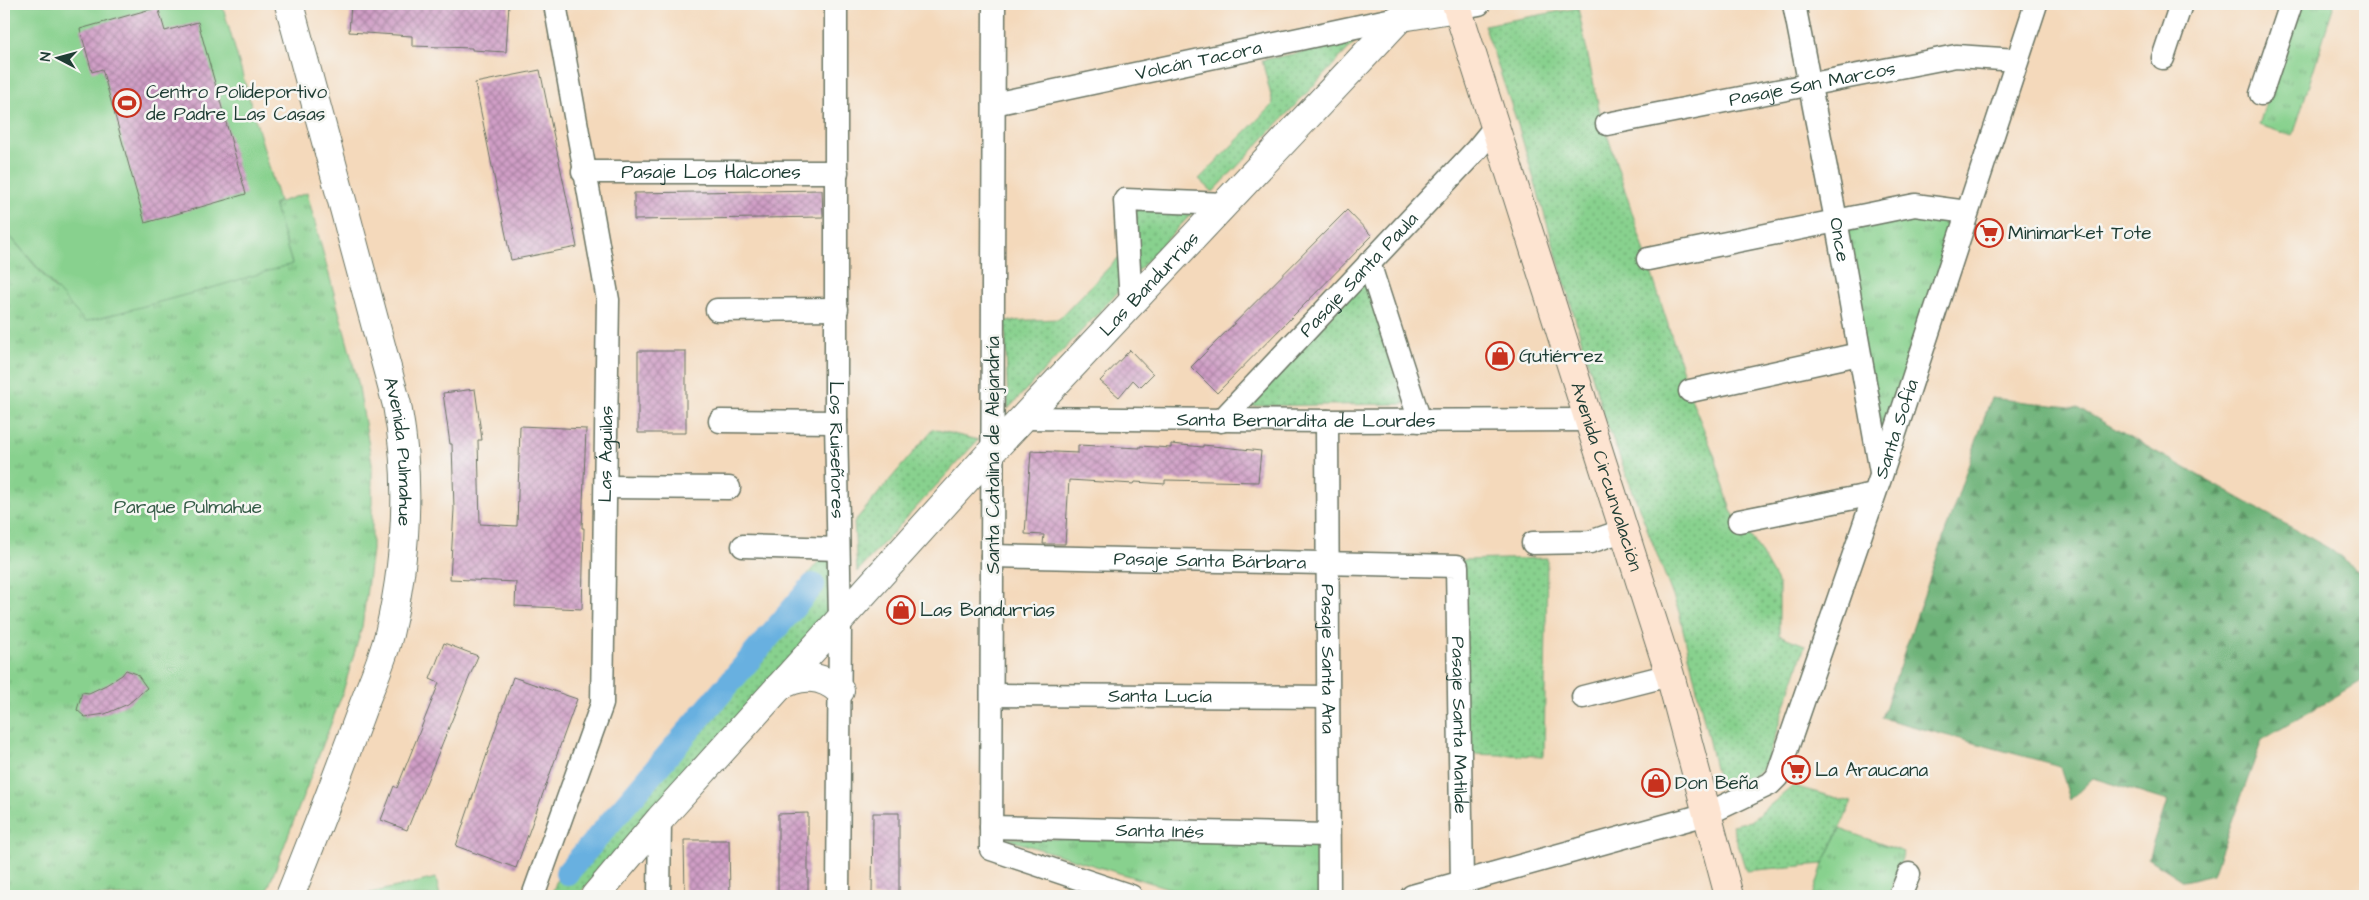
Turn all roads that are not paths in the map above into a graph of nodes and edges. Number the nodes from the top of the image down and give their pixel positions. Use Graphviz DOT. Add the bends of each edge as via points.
graph roads {
  1 [pos="289,4"];
  2 [pos="555,4"];
  3 [pos="836,4"];
  4 [pos="994,4"];
  5 [pos="1794,4"];
  6 [pos="2036,4"];
  7 [pos="2181,4"];
  8 [pos="2290,4"];
  9 [pos="1464,5"];
  10 [pos="1407,10"];
  11 [pos="2163,58"];
  12 [pos="2017,60"];
  13 [pos="1810,84"];
  14 [pos="2261,94"];
  15 [pos="994,104"];
  16 [pos="1607,124"];
  17 [pos="1495,127"];
  18 [pos="583,172"];
  19 [pos="837,172"];
  20 [pos="1225,204"];
  21 [pos="1966,212"];
  22 [pos="1836,220"];
  23 [pos="1648,259"];
  24 [pos="1369,263"];
  25 [pos="1131,304"];
  26 [pos="837,309"];
  27 [pos="717,310"];
  28 [pos="1859,354"];
  29 [pos="1690,391"];
  30 [pos="1022,418"];
  31 [pos="1221,420"];
  32 [pos="1590,420"];
  33 [pos="720,421"];
  34 [pos="1420,421"];
  35 [pos="836,422"];
  36 [pos="1327,422"];
  37 [pos="993,450"];
  38 [pos="1878,485"];
  39 [pos="607,487"];
  40 [pos="729,488"];
  41 [pos="1739,521"];
  42 [pos="1625,530"];
  43 [pos="1533,542"];
  44 [pos="742,546"];
  45 [pos="838,549"];
  46 [pos="992,556"];
  47 [pos="1328,564"];
  48 [pos="1457,566"];
  49 [pos="840,620"];
  50 [pos="1670,675"];
  51 [pos="779,687"];
  52 [pos="840,692"];
  53 [pos="992,695"];
  54 [pos="1328,697"];
  55 [pos="1583,697"];
  56 [pos="1707,814"];
  57 [pos="660,820"];
  58 [pos="991,827"];
  59 [pos="1328,835"];
  60 [pos="1909,874"];
  61 [pos="1462,882"];
  62 [pos="290,896"];
  63 [pos="533,896"];
  64 [pos="595,896"];
  65 [pos="659,896"];
  66 [pos="838,896"];
  67 [pos="1132,896"];
  68 [pos="1329,896"];
  69 [pos="1412,896"];
  70 [pos="1728,896"];
  71 [pos="1900,896"];
  1 -- 62 [label="street, Avenida Pulmahue" via="397,405 406,483 402,551 389,636"];
  2 -- 18 [label="street, Las Águilas"];
  3 -- 19 [label="street, Los Ruiseñores"];
  4 -- 15 [label="street, Santa Catalina de Alejandría"];
  5 -- 13 [label="street, Once"];
  6 -- 12 [label="street, Santa Sofía"];
  7 -- 11 [label="street"];
  8 -- 14 [label="street"];
  9 -- 10 [label="street"];
  9 -- 17 [label="main road, Avenida Circunvalación"];
  10 -- 15 [label="street, Volcán Tacora"];
  10 -- 20 [label="street, Las Bandurrias"];
  12 -- 13 [label="street, Pasaje San Marcos" via="1956,56"];
  12 -- 21 [label="street, Santa Sofía"];
  13 -- 16 [label="street, Pasaje San Marcos"];
  13 -- 22 [label="street, Once"];
  15 -- 37 [label="street, Santa Catalina de Alejandría"];
  17 -- 24 [label="street, Pasaje Santa Paula"];
  17 -- 32 [label="main road, Avenida Circunvalación"];
  18 -- 19 [label="street, Pasaje Los Halcones"];
  18 -- 39 [label="street, Las Águilas" via="608,300"];
  19 -- 26 [label="street, Los Ruiseñores"];
  20 -- 25 [label="street, Las Bandurrias"];
  20 -- 25 [label="street" via="1125,200"];
  21 -- 22 [label="street" via="1914,205"];
  21 -- 38 [label="street, Santa Sofía"];
  22 -- 23 [label="street"];
  22 -- 28 [label="street, Once"];
  24 -- 31 [label="street, Pasaje Santa Paula"];
  24 -- 34 [label="street"];
  25 -- 30 [label="street, Las Bandurrias"];
  26 -- 27 [label="street"];
  26 -- 35 [label="street, Los Ruiseñores"];
  28 -- 29 [label="street"];
  28 -- 38 [label="street, Once"];
  30 -- 31 [label="street, Santa Bernardita de Lourdes"];
  30 -- 37 [label="street, Las Bandurrias"];
  31 -- 36 [label="street, Santa Bernardita de Lourdes"];
  32 -- 34 [label="street, Santa Bernardita de Lourdes"];
  32 -- 42 [label="main road, Avenida Circunvalación"];
  33 -- 35 [label="street"];
  34 -- 36 [label="street, Santa Bernardita de Lourdes"];
  35 -- 45 [label="street, Los Ruiseñores"];
  36 -- 47 [label="street, Pasaje Santa Ana"];
  37 -- 46 [label="street, Santa Catalina de Alejandría"];
  37 -- 49 [label="street, Las Bandurrias"];
  38 -- 41 [label="street"];
  38 -- 56 [label="street, Santa Sofía" via="1777,777 1770,784"];
  39 -- 40 [label="street"];
  39 -- 63 [label="street, Las Águilas" via="602,704"];
  42 -- 43 [label="street" via="1590,542"];
  42 -- 50 [label="main road, Avenida Circunvalación"];
  44 -- 45 [label="street"];
  45 -- 49 [label="street, Los Ruiseñores"];
  46 -- 47 [label="street, Pasaje Santa Bárbara"];
  46 -- 53 [label="street, Santa Catalina de Alejandría"];
  47 -- 48 [label="street, Pasaje Santa Bárbara"];
  47 -- 54 [label="street, Pasaje Santa Ana"];
  48 -- 61 [label="street, Pasaje Santa Matilde"];
  49 -- 51 [label="street, Las Bandurrias"];
  49 -- 52 [label="street, Los Ruiseñores"];
  50 -- 55 [label="street"];
  50 -- 56 [label="main road, Avenida Circunvalación"];
  51 -- 52 [label="street, Las Bandurrias" via="788,681 808,677 826,681"];
  51 -- 57 [label="street, Las Bandurrias"];
  52 -- 66 [label="street, Los Ruiseñores"];
  53 -- 54 [label="street, Santa Lucía"];
  53 -- 58 [label="street, Santa Catalina de Alejandría"];
  54 -- 59 [label="street, Pasaje Santa Ana"];
  56 -- 61 [label="street"];
  56 -- 70 [label="main road, Avenida Circunvalación"];
  57 -- 64 [label="street, Las Bandurrias"];
  57 -- 65 [label="street"];
  58 -- 59 [label="street, Santa Inés"];
  58 -- 67 [label="street, Santa Catalina de Alejandría" via="991,849"];
  59 -- 68 [label="street, Pasaje Santa Ana"];
  60 -- 71 [label="street"];
  61 -- 69 [label="street"];
}
